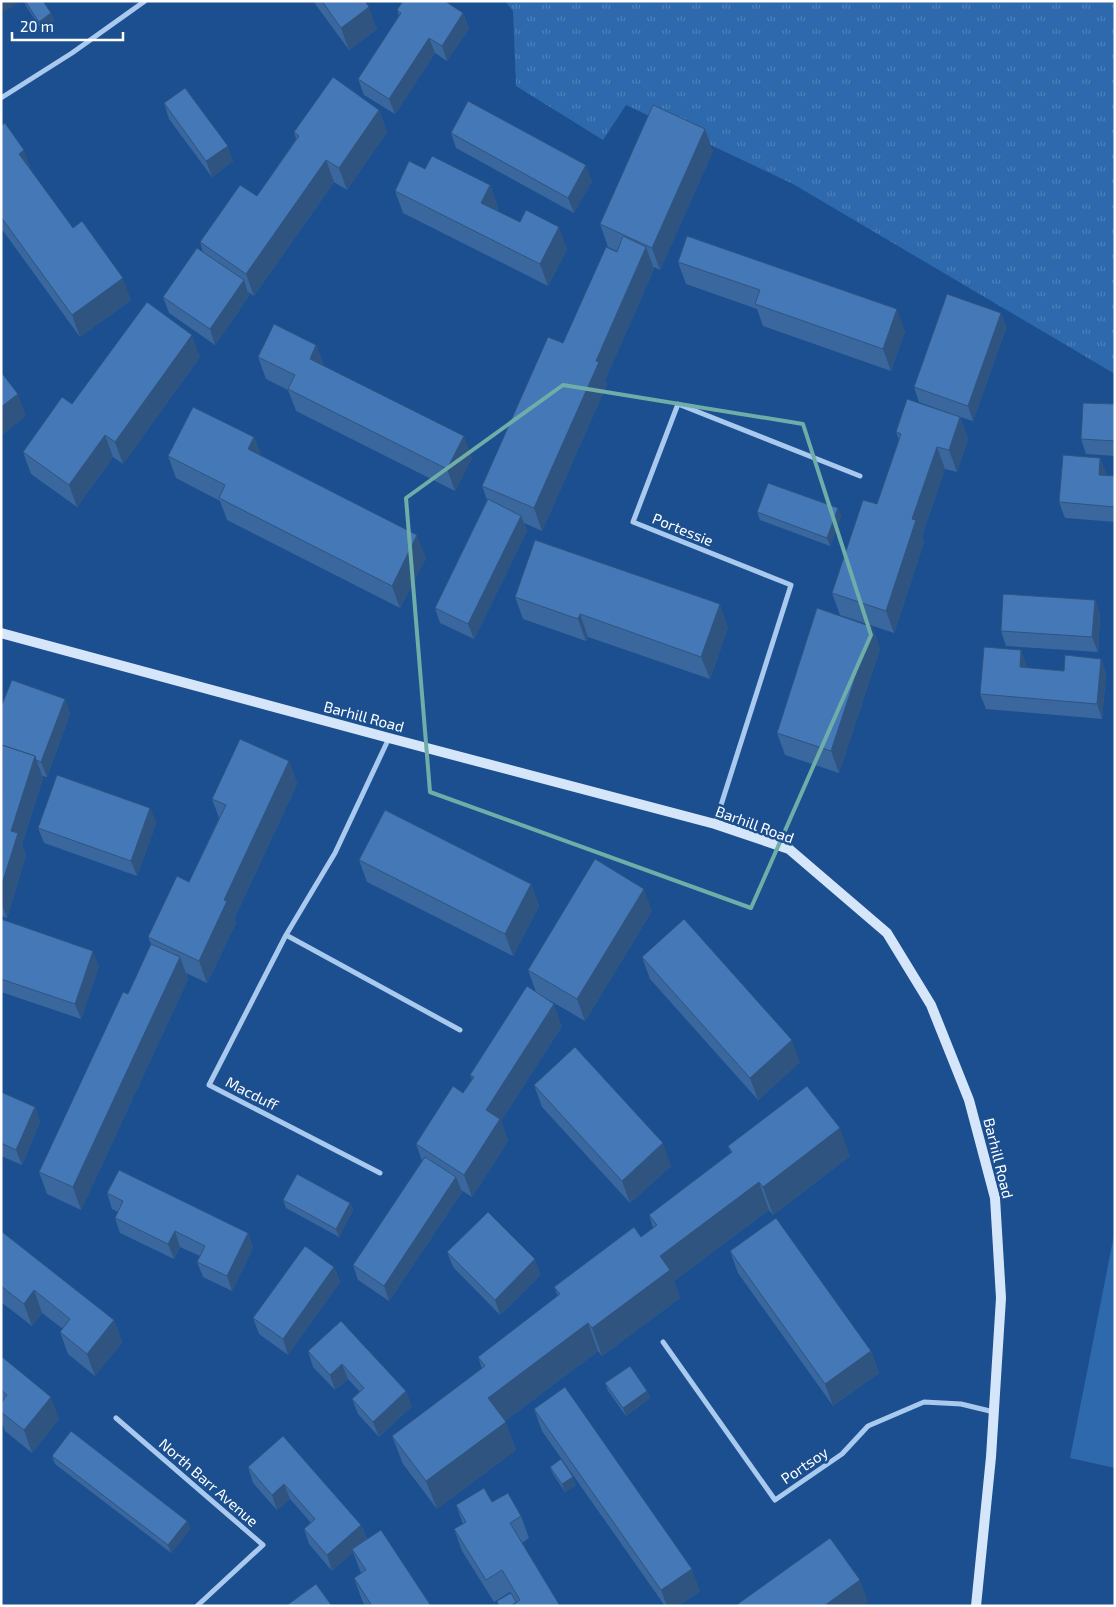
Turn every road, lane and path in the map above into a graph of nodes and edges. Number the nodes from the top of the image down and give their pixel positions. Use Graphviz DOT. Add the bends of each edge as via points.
graph roads {
  1 [pos="145,1"];
  2 [pos="1,98"];
  3 [pos="860,476"];
  4 [pos="1,633"];
  5 [pos="388,738"];
  6 [pos="715,824"];
  7 [pos="286,935"];
  8 [pos="460,1030"];
  9 [pos="380,1173"];
  10 [pos="663,1342"];
  11 [pos="994,1412"];
  12 [pos="116,1418"];
  13 [pos="197,1606"];
  14 [pos="976,1606"];
  1 -- 2 [label="street"];
  3 -- 6 [label="street, Portessie" via="678,404 633,522 791,585"];
  4 -- 5 [label="street, Barhill Road"];
  5 -- 6 [label="street, Barhill Road"];
  5 -- 7 [label="street, Macduff" via="335,852"];
  6 -- 11 [label="street, Barhill Road" via="789,849 887,933 931,1005 969,1100 995,1198 1001,1298"];
  7 -- 8 [label="street"];
  7 -- 9 [label="street, Macduff" via="209,1085"];
  10 -- 11 [label="street, Portsoy" via="775,1500 842,1454 868,1426 924,1402 960,1404"];
  11 -- 14 [label="street, Barhill Road"];
  12 -- 13 [label="street, North Barr Avenue" via="263,1545"];
}
